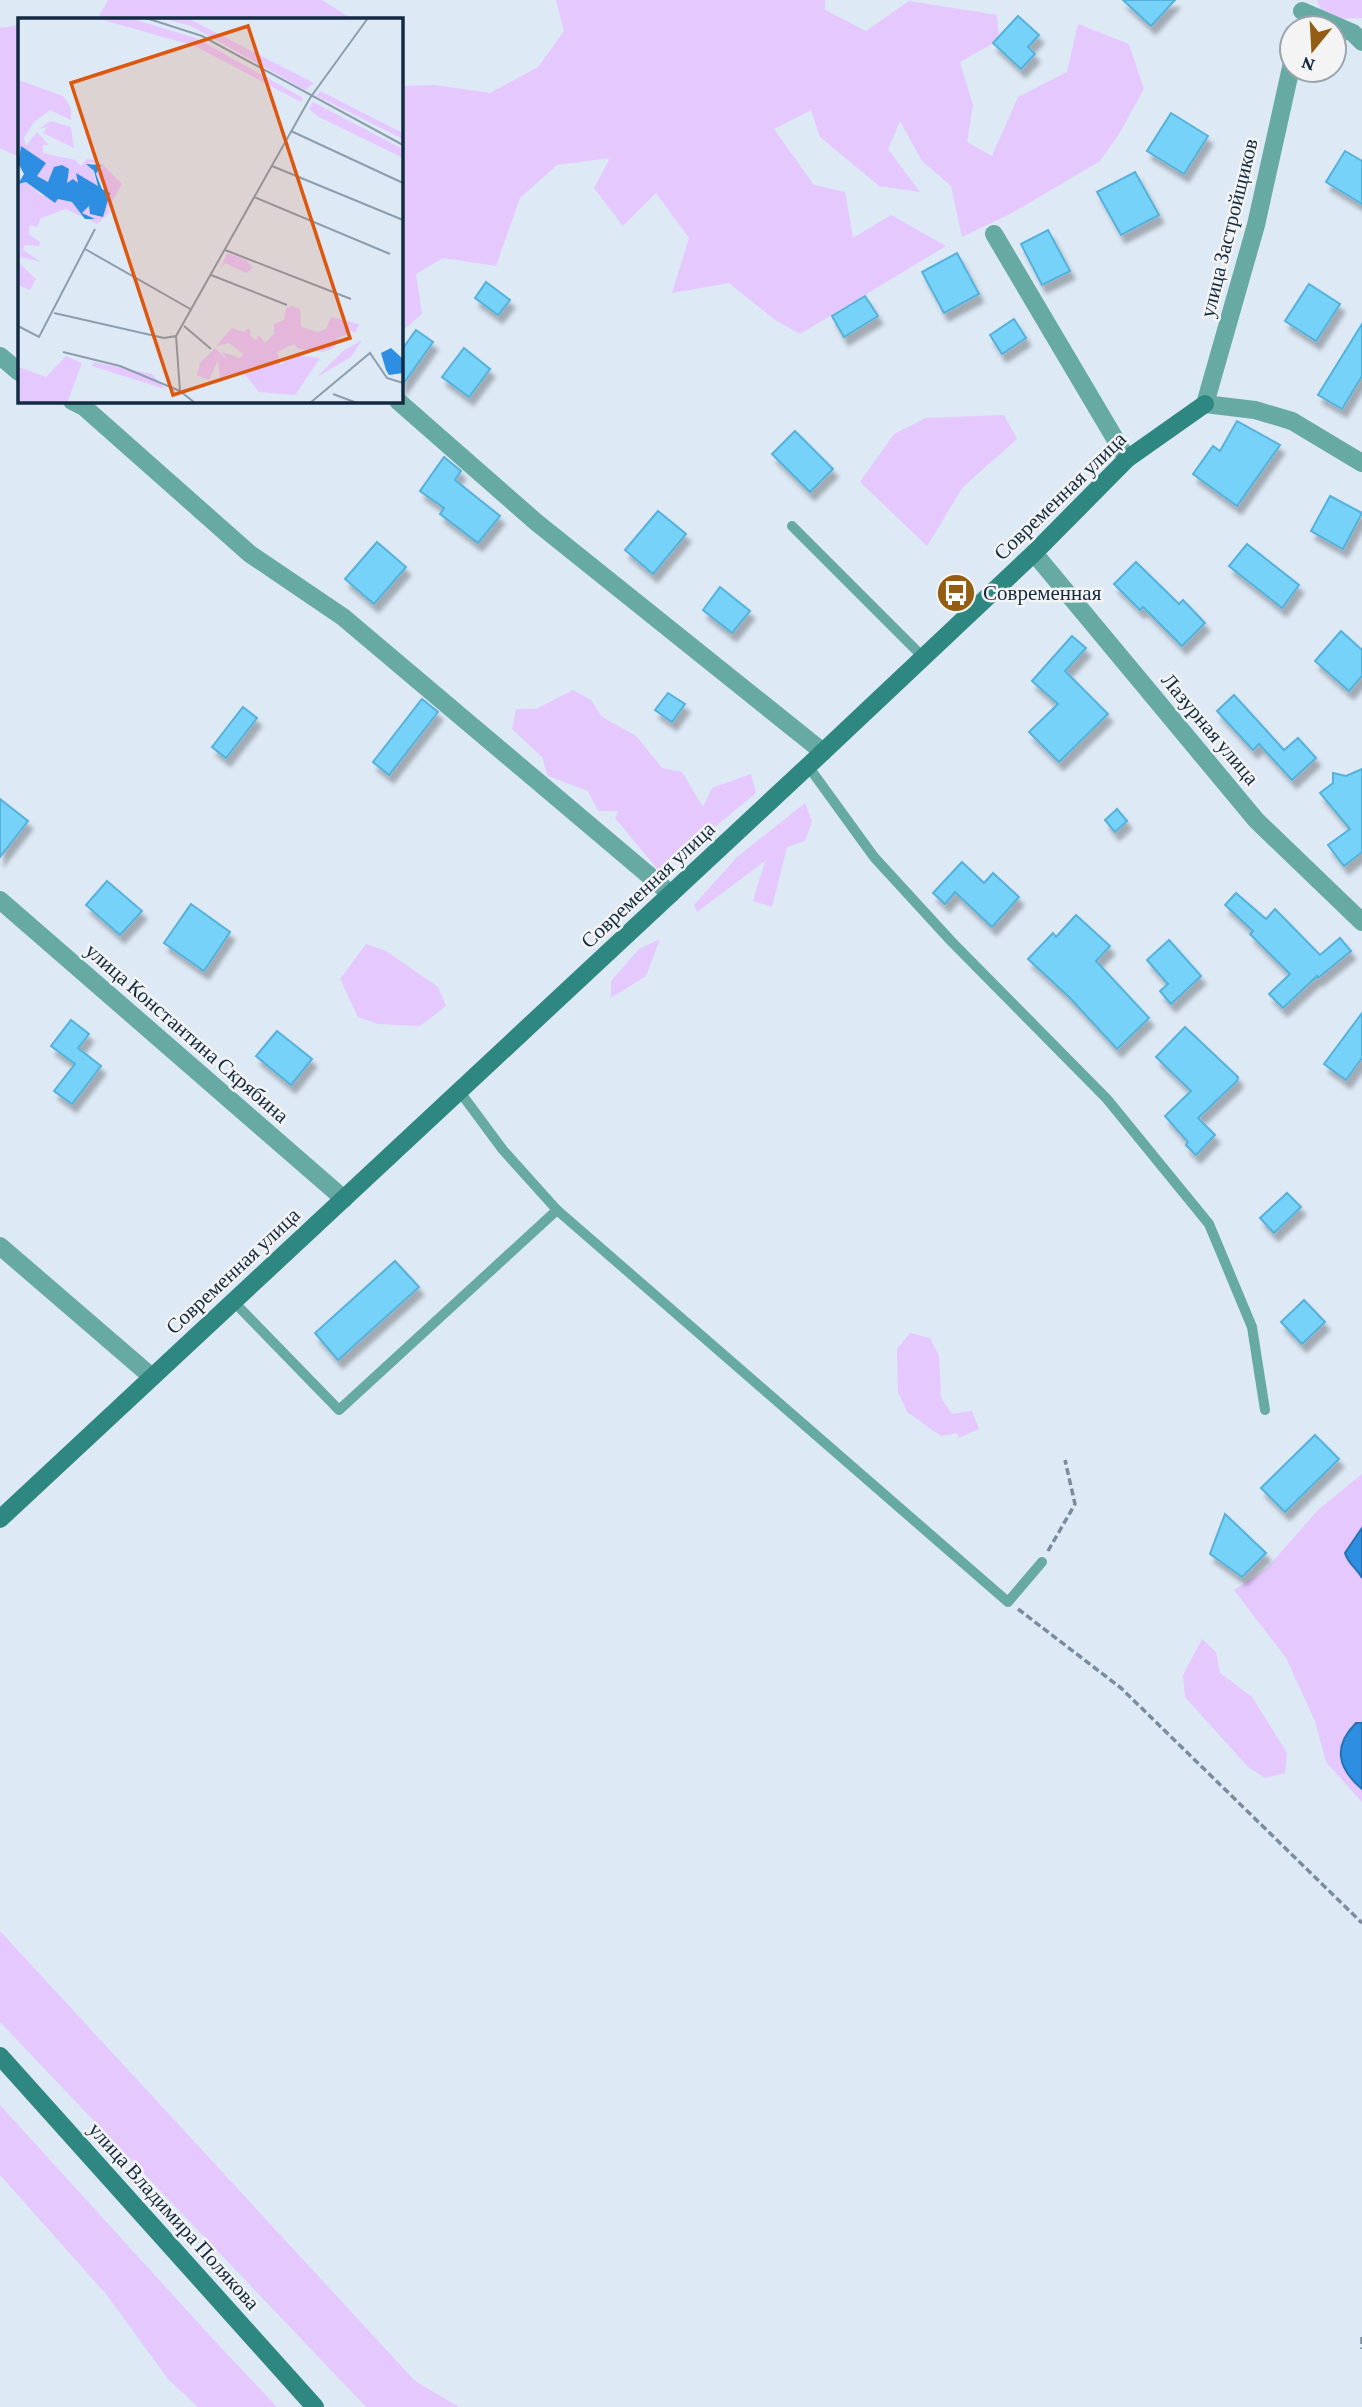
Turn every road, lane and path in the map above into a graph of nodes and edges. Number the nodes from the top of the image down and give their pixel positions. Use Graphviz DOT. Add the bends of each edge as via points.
graph roads {
  1 [pos="1300,13"];
  2 [pos="1362,42"];
  3 [pos="1287,84"];
  4 [pos="994,234"];
  5 [pos="0,356"];
  6 [pos="18,371"];
  7 [pos="74,402"];
  8 [pos="399,402"];
  9 [pos="1205,404"];
  10 [pos="1127,459"];
  11 [pos="1362,463"];
  12 [pos="792,526"];
  13 [pos="1034,553"];
  14 [pos="923,657"];
  15 [pos="823,752"];
  16 [pos="808,766"];
  17 [pos="671,894"];
  18 [pos="0,900"];
  19 [pos="1362,922"];
  20 [pos="460,1092"];
  21 [pos="344,1199"];
  22 [pos="557,1210"];
  23 [pos="0,1246"];
  24 [pos="234,1301"];
  25 [pos="152,1377"];
  26 [pos="1265,1410"];
  27 [pos="1065,1460"];
  28 [pos="0,1519"];
  29 [pos="1042,1562"];
  30 [pos="1008,1602"];
  31 [pos="1362,1923"];
  32 [pos="0,2056"];
  33 [pos="1362,2337"];
  34 [pos="1362,2349"];
  35 [pos="314,2407"];
  1 -- 2 [label="street" via="1353,33"];
  3 -- 9 [label="street, улица Застройщиков" via="1256,225"];
  4 -- 10 [label="street"];
  5 -- 6 [label="street"];
  7 -- 17 [label="street" via="250,554 343,617"];
  8 -- 15 [label="street" via="536,523"];
  9 -- 10 [label="street, Современная улица"];
  9 -- 11 [label="street" via="1255,410 1292,422"];
  10 -- 13 [label="street, Современная улица"];
  12 -- 14 [label="lane"];
  13 -- 14 [label="street, Современная улица"];
  13 -- 19 [label="street, Лазурная улица" via="1256,820"];
  14 -- 15 [label="street, Современная улица"];
  15 -- 16 [label="street, Современная улица"];
  16 -- 17 [label="street, Современная улица"];
  16 -- 26 [label="lane" via="874,857 1107,1099 1209,1224 1252,1326"];
  17 -- 20 [label="street, Современная улица"];
  18 -- 21 [label="street, улица Константина Скрябина"];
  20 -- 21 [label="street, Современная улица"];
  20 -- 22 [label="lane" via="503,1150"];
  21 -- 24 [label="street, Современная улица"];
  22 -- 24 [label="lane" via="340,1409"];
  22 -- 30 [label="lane"];
  23 -- 25 [label="street"];
  24 -- 25 [label="street, Современная улица"];
  25 -- 28 [label="street, Современная улица"];
  27 -- 29 [label="path" via="1075,1504"];
  29 -- 30 [label="lane"];
  30 -- 31 [label="path" via="1121,1688"];
  32 -- 35 [label="street, улица Владимира Полякова"];
  33 -- 34 [label="path"];
}
